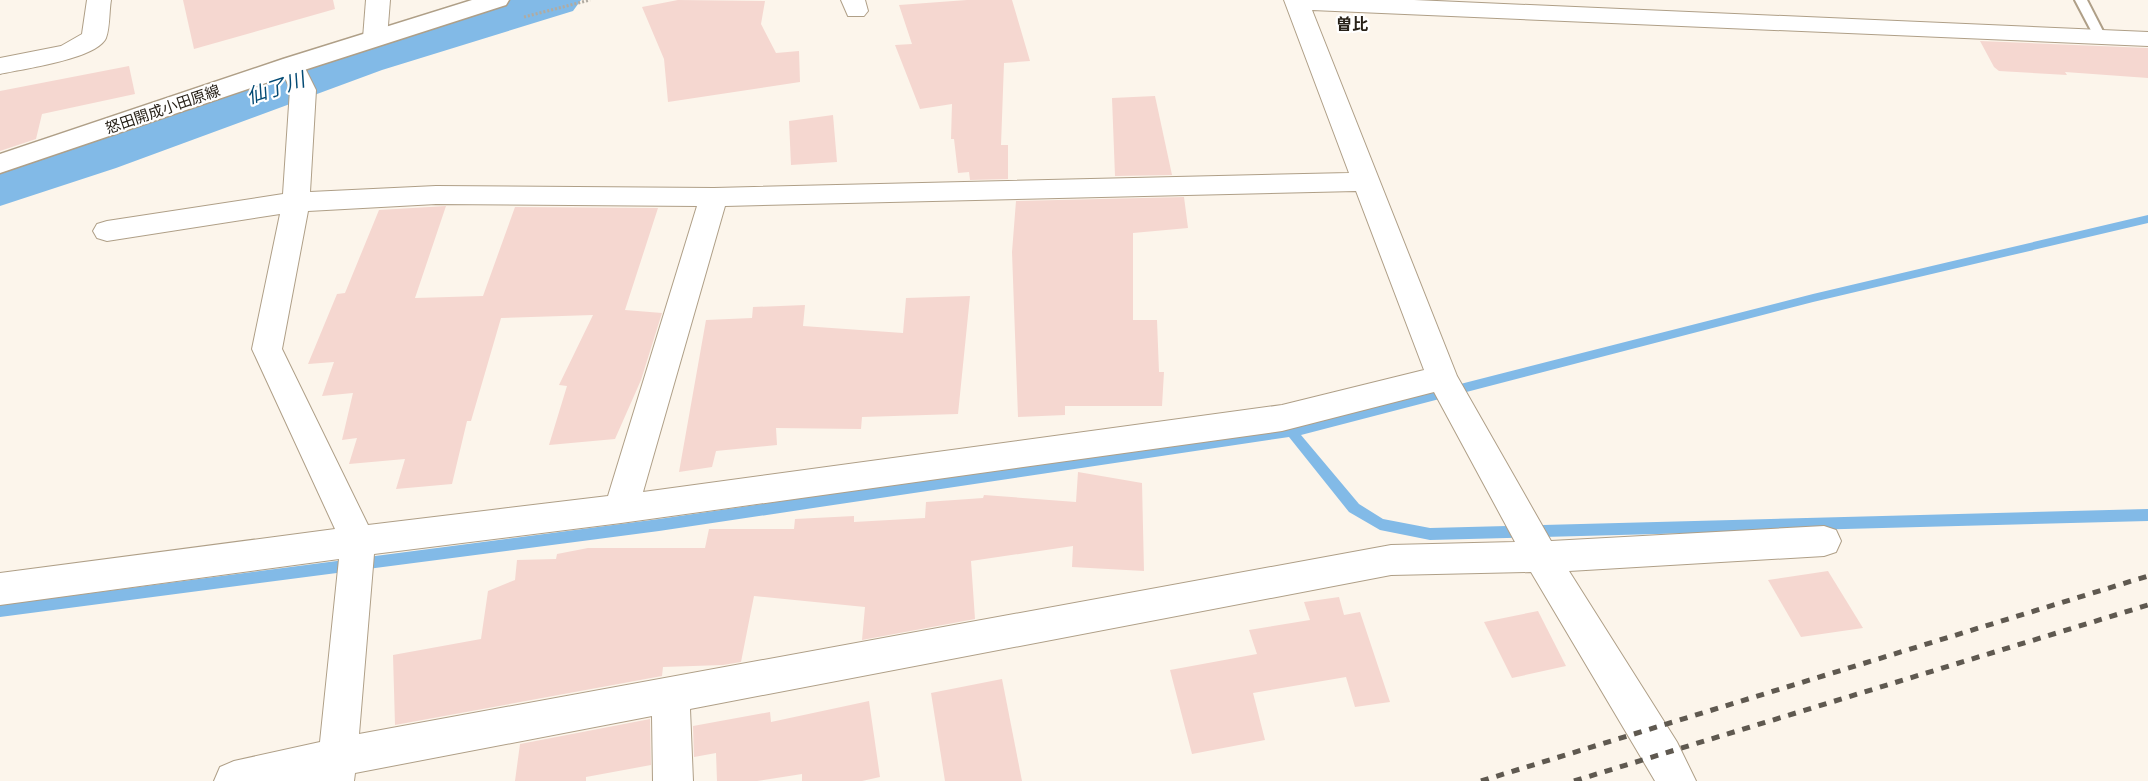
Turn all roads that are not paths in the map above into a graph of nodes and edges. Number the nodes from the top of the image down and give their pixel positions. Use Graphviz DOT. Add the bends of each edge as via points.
graph roads {
  1 [pos="99,0"];
  2 [pos="378,0"];
  3 [pos="497,0"];
  4 [pos="2081,0"];
  5 [pos="1297,1"];
  6 [pos="1453,4"];
  7 [pos="2100,37"];
  8 [pos="375,38"];
  9 [pos="2148,39"];
  10 [pos="0,66"];
  11 [pos="296,75"];
  12 [pos="0,164"];
  13 [pos="1367,182"];
  14 [pos="714,197"];
  15 [pos="296,202"];
  16 [pos="107,231"];
  17 [pos="1442,378"];
  18 [pos="621,509"];
  19 [pos="358,541"];
  20 [pos="1824,541"];
  21 [pos="1541,557"];
  22 [pos="0,589"];
  23 [pos="670,694"];
  24 [pos="336,769"];
  25 [pos="234,781"];
  26 [pos="673,781"];
  27 [pos="1676,781"];
  1 -- 10 [label="street" via="94,37 68,52"];
  2 -- 8 [label="street"];
  3 -- 8 [label="main road, 怒田開成小田原線"];
  4 -- 7 [label="lane"];
  5 -- 6 [label="street"];
  5 -- 13 [label="street"];
  6 -- 7 [label="street"];
  7 -- 9 [label="street"];
  8 -- 11 [label="main road, 怒田開成小田原線"];
  11 -- 12 [label="main road, 怒田開成小田原線"];
  11 -- 15 [label="street"];
  13 -- 14 [label="street"];
  13 -- 17 [label="street"];
  14 -- 15 [label="street" via="436,195"];
  14 -- 18 [label="street"];
  15 -- 16 [label="street"];
  15 -- 19 [label="street" via="267,349"];
  17 -- 18 [label="street" via="1282,418"];
  17 -- 21 [label="street"];
  18 -- 19 [label="street"];
  19 -- 22 [label="street"];
  19 -- 24 [label="street"];
  20 -- 21 [label="street"];
  21 -- 23 [label="street" via="1390,560"];
  21 -- 27 [label="street"];
  23 -- 24 [label="street"];
  23 -- 26 [label="street"];
  24 -- 25 [label="street"];
}
